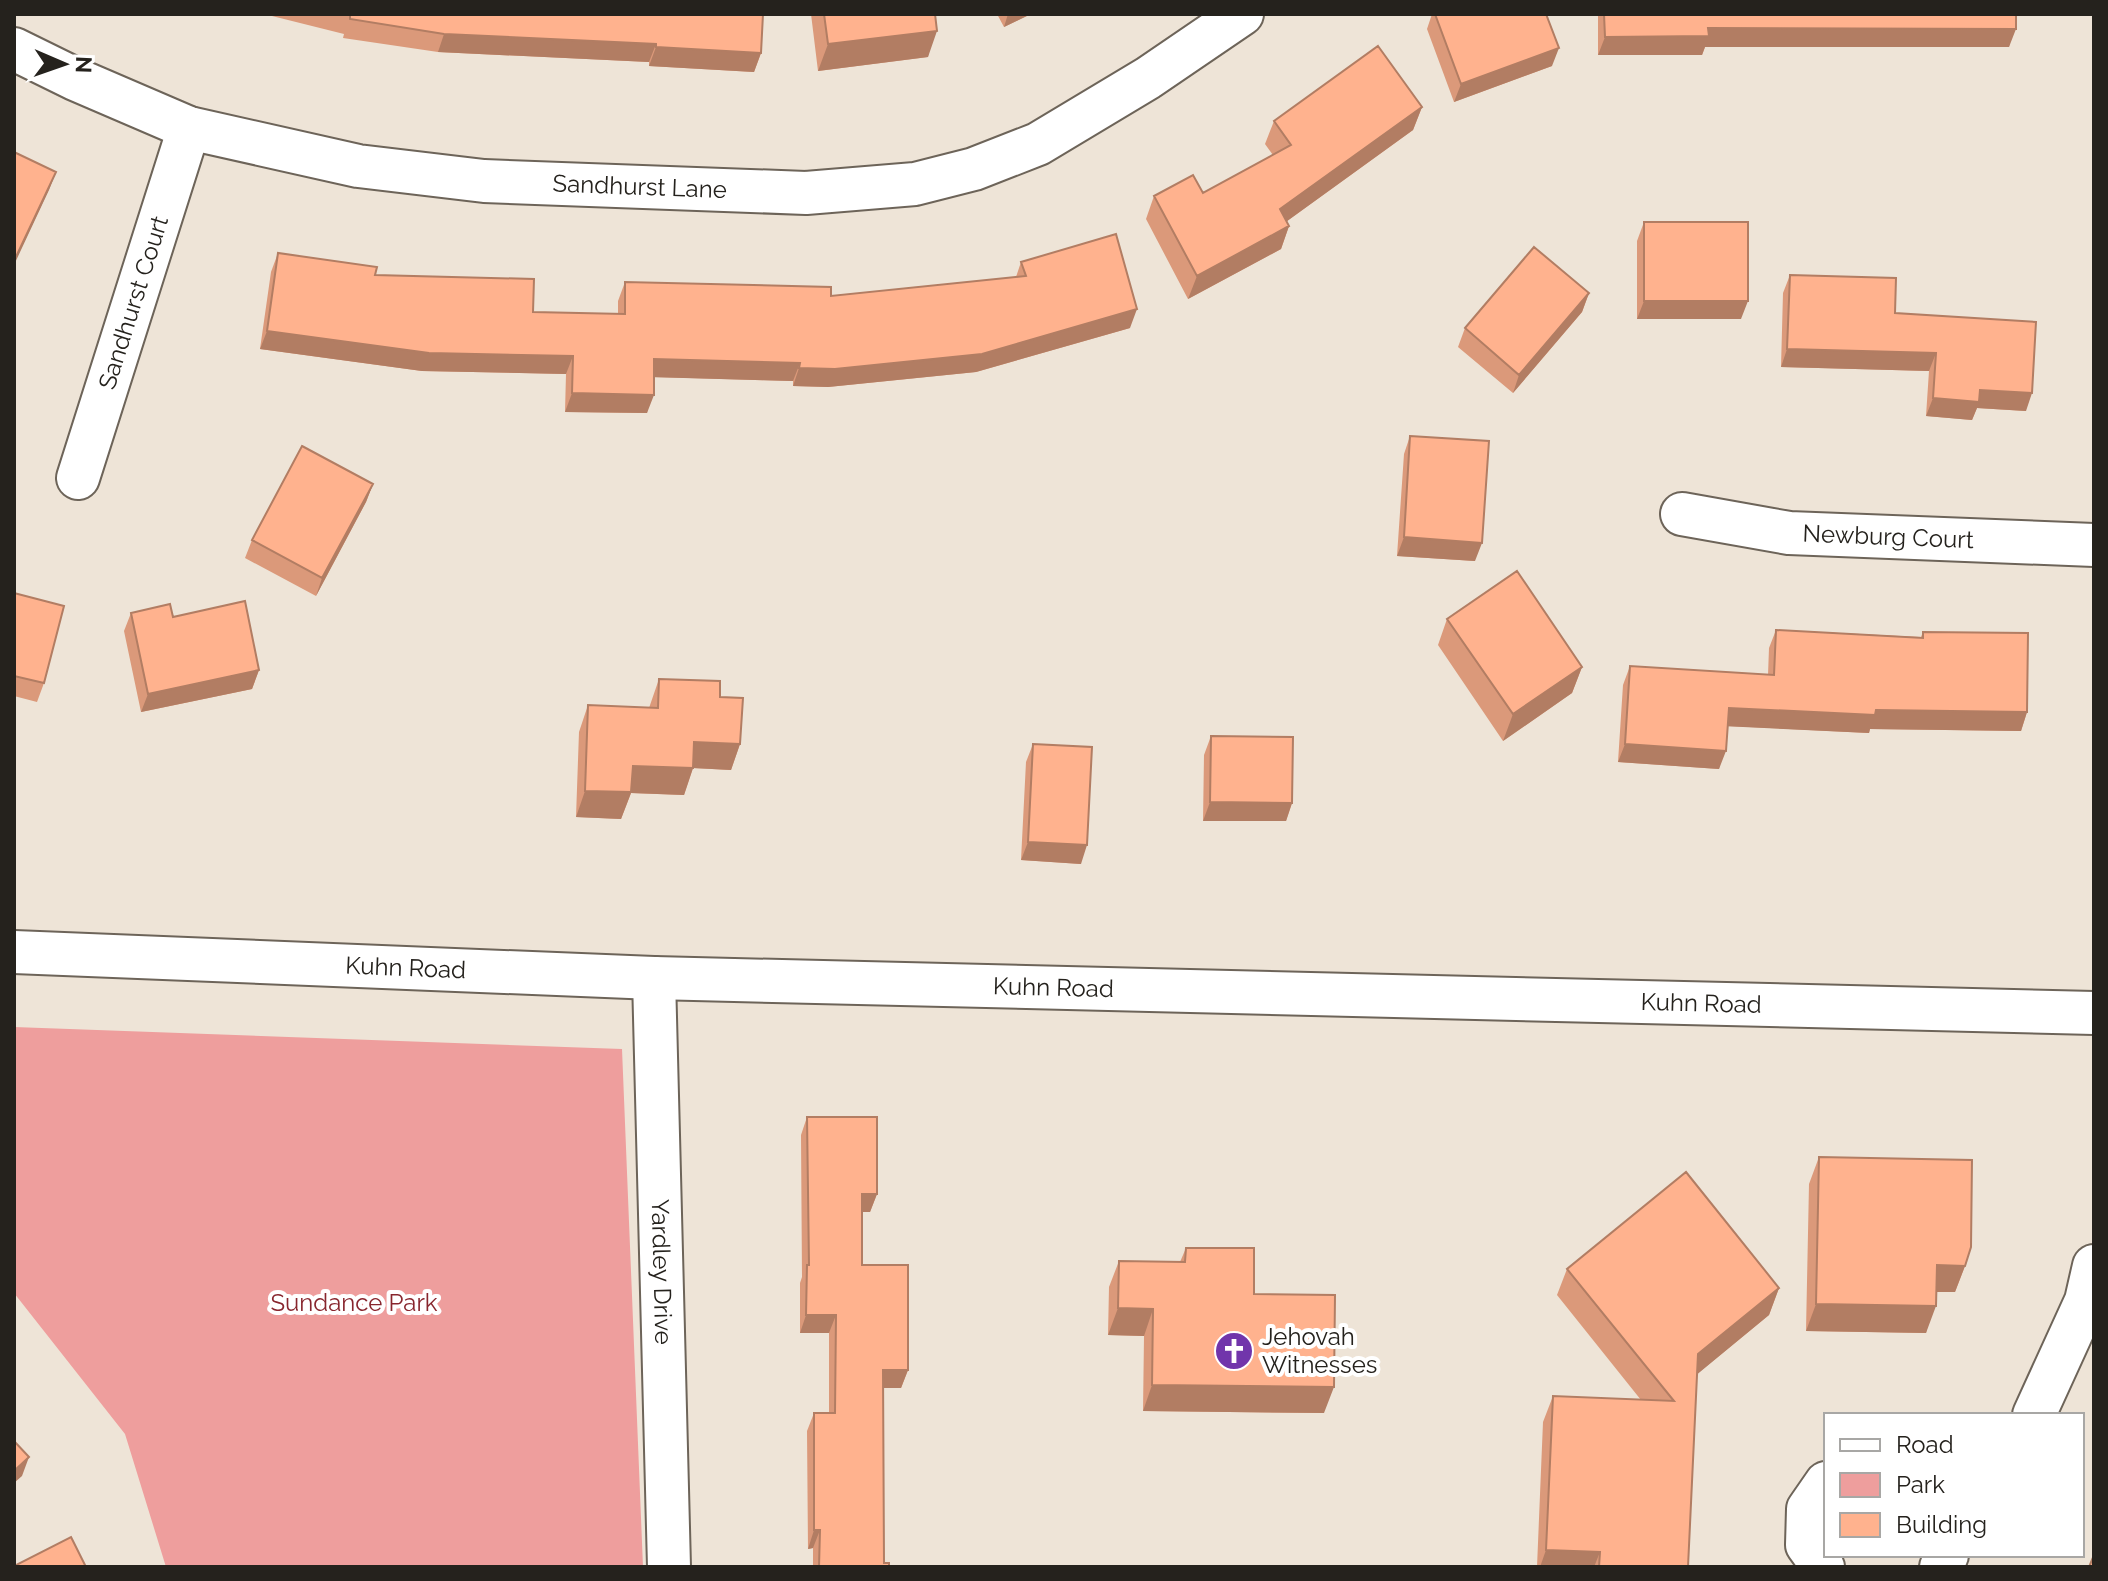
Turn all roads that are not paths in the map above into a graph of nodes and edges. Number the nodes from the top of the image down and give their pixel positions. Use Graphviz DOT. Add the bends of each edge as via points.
graph roads {
  1 [pos="1242,14"];
  2 [pos="14,49"];
  3 [pos="189,128"];
  4 [pos="78,478"];
  5 [pos="1682,514"];
  6 [pos="2094,545"];
  7 [pos="14,952"];
  8 [pos="654,978"];
  9 [pos="2094,1013"];
  10 [pos="2094,1266"];
  11 [pos="2035,1413"];
  12 [pos="1824,1486"];
  13 [pos="669,1567"];
  14 [pos="1823,1567"];
  1 -- 3 [label="street, Sandhurst Lane" via="1038,144 915,184 806,193 484,181 358,166"];
  2 -- 3 [label="street, Sandhurst Lane"];
  3 -- 4 [label="street, Sandhurst Court"];
  5 -- 6 [label="street, Newburg Court" via="1789,533"];
  7 -- 8 [label="street, Kuhn Road"];
  8 -- 9 [label="street, Kuhn Road"];
  8 -- 13 [label="street, Yardley Drive"];
  10 -- 11 [label="street" via="2086,1301"];
  12 -- 14 [label="street" via="1808,1509 1807,1545"];
}
